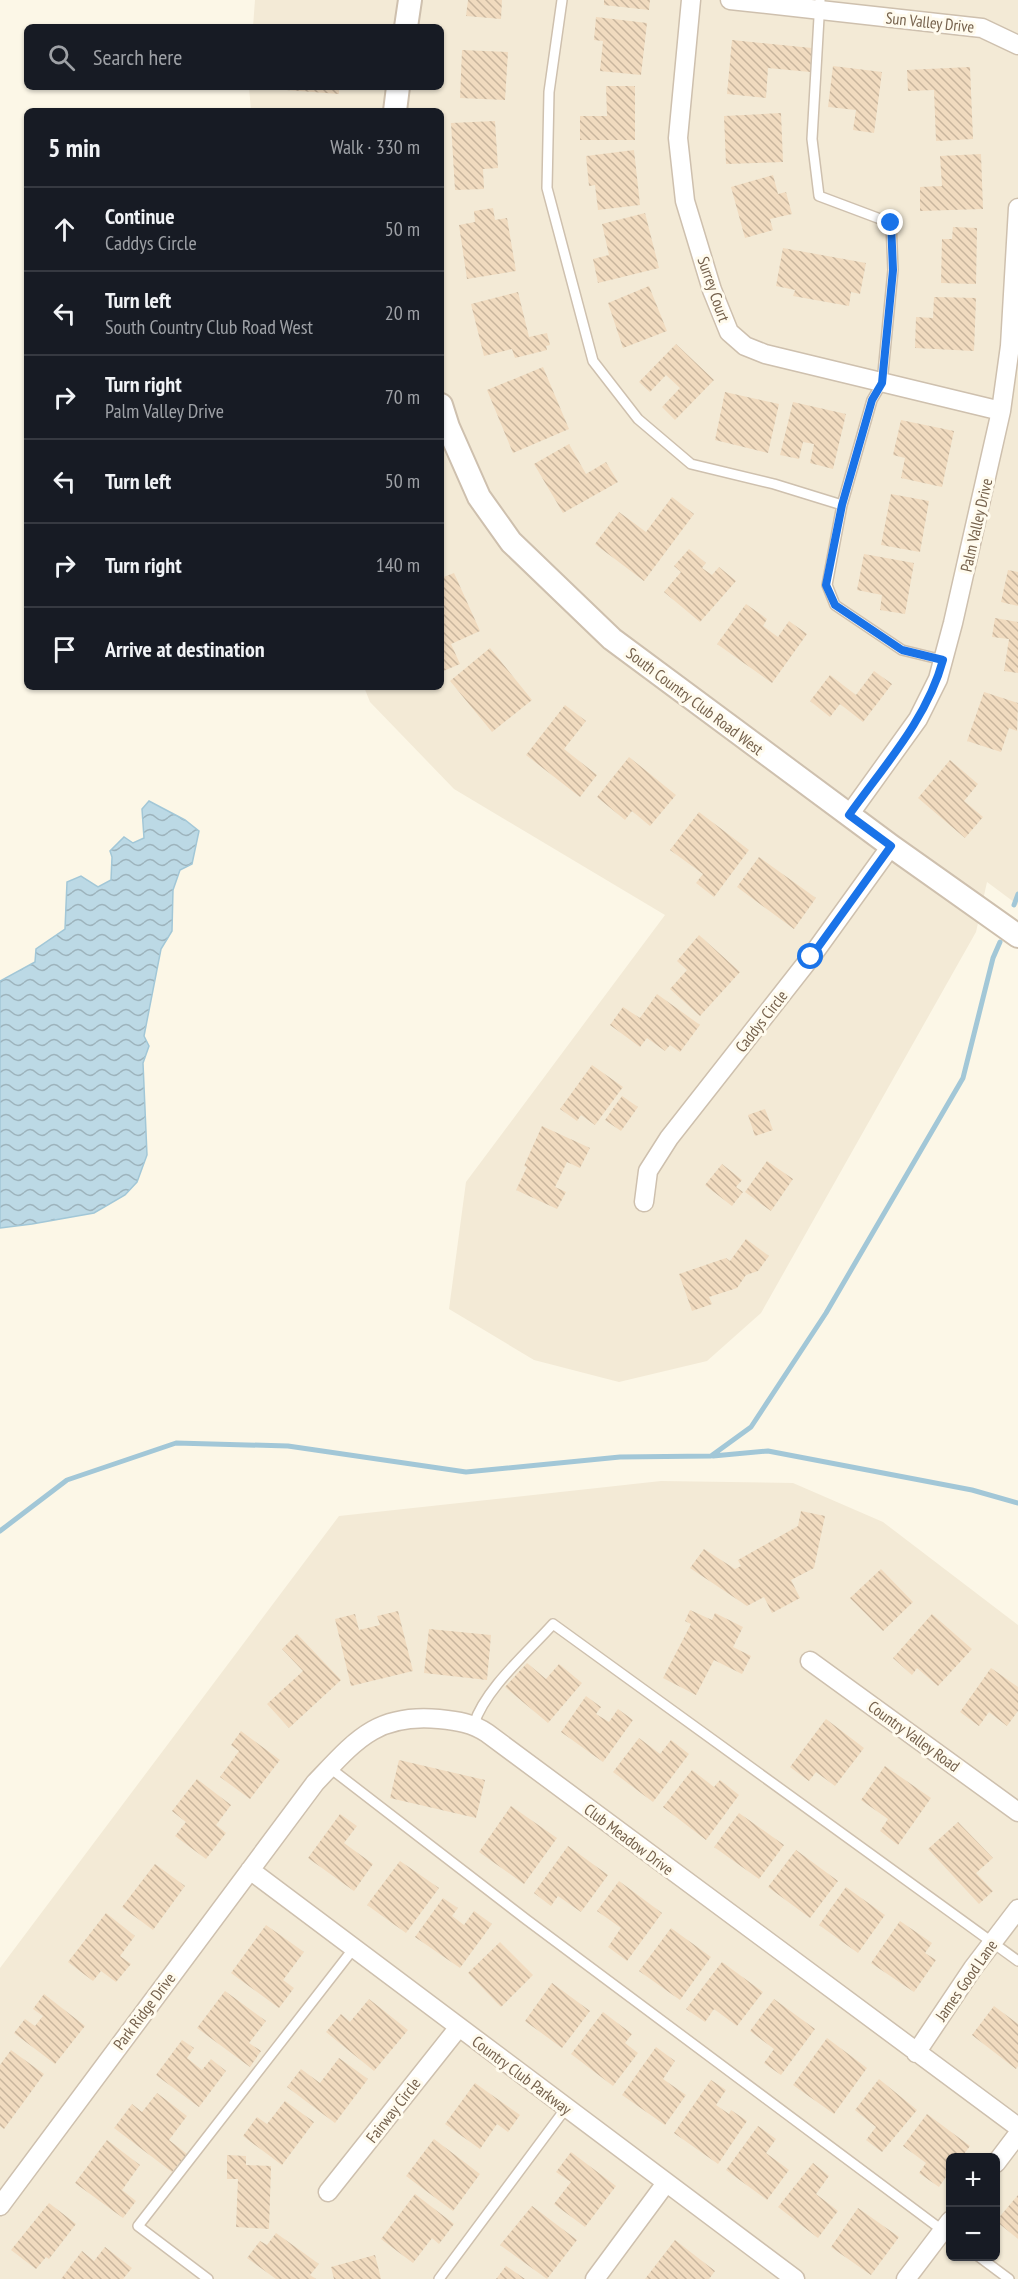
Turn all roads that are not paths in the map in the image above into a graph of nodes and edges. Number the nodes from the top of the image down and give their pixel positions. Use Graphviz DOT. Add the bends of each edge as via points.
graph roads {
  1 [pos="410,0"];
  2 [pos="562,0"];
  3 [pos="691,0"];
  4 [pos="730,0"];
  5 [pos="819,5"];
  6 [pos="406,24"];
  7 [pos="1018,45"];
  8 [pos="398,90"];
  9 [pos="395,108"];
  10 [pos="1018,208"];
  11 [pos="882,383"];
  12 [pos="1001,411"];
  13 [pos="444,414"];
  14 [pos="842,505"];
  15 [pos="943,660"];
  16 [pos="849,815"];
  17 [pos="891,846"];
  18 [pos="1018,936"];
  19 [pos="644,1202"];
  20 [pos="810,1661"];
  21 [pos="474,1724"];
  22 [pos="330,1768"];
  23 [pos="1018,1812"];
  24 [pos="250,1870"];
  25 [pos="1018,1909"];
  26 [pos="993,1942"];
  27 [pos="354,1948"];
  28 [pos="1018,1961"];
  29 [pos="459,2027"];
  30 [pos="916,2052"];
  31 [pos="566,2108"];
  32 [pos="1018,2127"];
  33 [pos="1018,2133"];
  34 [pos="1000,2158"];
  35 [pos="666,2182"];
  36 [pos="328,2192"];
  37 [pos="0,2206"];
  38 [pos="946,2229"];
  39 [pos="946,2232"];
  40 [pos="985,2261"];
  41 [pos="208,2279"];
  42 [pos="439,2279"];
  43 [pos="595,2279"];
  44 [pos="795,2279"];
  45 [pos="906,2279"];
  46 [pos="1009,2279"];
  1 -- 6 [label="street"];
  2 -- 14 [label="lane" via="549,92 547,188 593,361 638,419 691,464"];
  3 -- 11 [label="street, Surrey Court" via="678,138 685,201 729,332 745,346 765,354"];
  4 -- 5 [label="street, Sun Valley Drive"];
  5 -- 7 [label="street, Sun Valley Drive" via="982,28"];
  5 -- 11 [label="lane" via="812,139 819,196 891,223 893,270"];
  8 -- 9 [label="street"];
  10 -- 12 [label="street, Palm Valley Drive" via="1010,346"];
  11 -- 12 [label="street, Surrey Court"];
  11 -- 14 [label="lane" via="872,400"];
  12 -- 15 [label="street, Palm Valley Drive"];
  13 -- 16 [label="street, South Country Club Road West" via="478,497 511,542 612,639"];
  14 -- 15 [label="lane" via="826,585 835,605 902,650"];
  15 -- 16 [label="street, Palm Valley Drive" via="918,719"];
  16 -- 17 [label="street, South Country Club Road West"];
  17 -- 18 [label="street, South Country Club Road West"];
  17 -- 19 [label="street, Caddys Circle" via="811,957 669,1138 648,1171"];
  20 -- 23 [label="street, Country Valley Road"];
  21 -- 22 [label="street, Club Meadow Drive" via="419,1717 397,1720 354,1742"];
  21 -- 26 [label="lane" via="487,1696 553,1624"];
  21 -- 30 [label="street, Club Meadow Drive"];
  22 -- 24 [label="street, Club Meadow Drive"];
  22 -- 38 [label="lane" via="527,1920"];
  24 -- 27 [label="street, Country Club Parkway"];
  24 -- 37 [label="street, Park Ridge Drive"];
  25 -- 26 [label="street, James Good Lane"];
  26 -- 28 [label="lane"];
  26 -- 30 [label="street, James Good Lane"];
  27 -- 29 [label="street, Country Club Parkway"];
  27 -- 41 [label="lane" via="138,2226"];
  29 -- 31 [label="street, Country Club Parkway"];
  29 -- 36 [label="street, Fairway Circle"];
  30 -- 32 [label="street, Club Meadow Drive"];
  31 -- 35 [label="street, Country Club Parkway"];
  31 -- 42 [label="lane"];
  33 -- 34 [label="street"];
  35 -- 43 [label="street"];
  35 -- 44 [label="street, Country Club Parkway"];
  39 -- 45 [label="street"];
  40 -- 46 [label="lane"];
}
